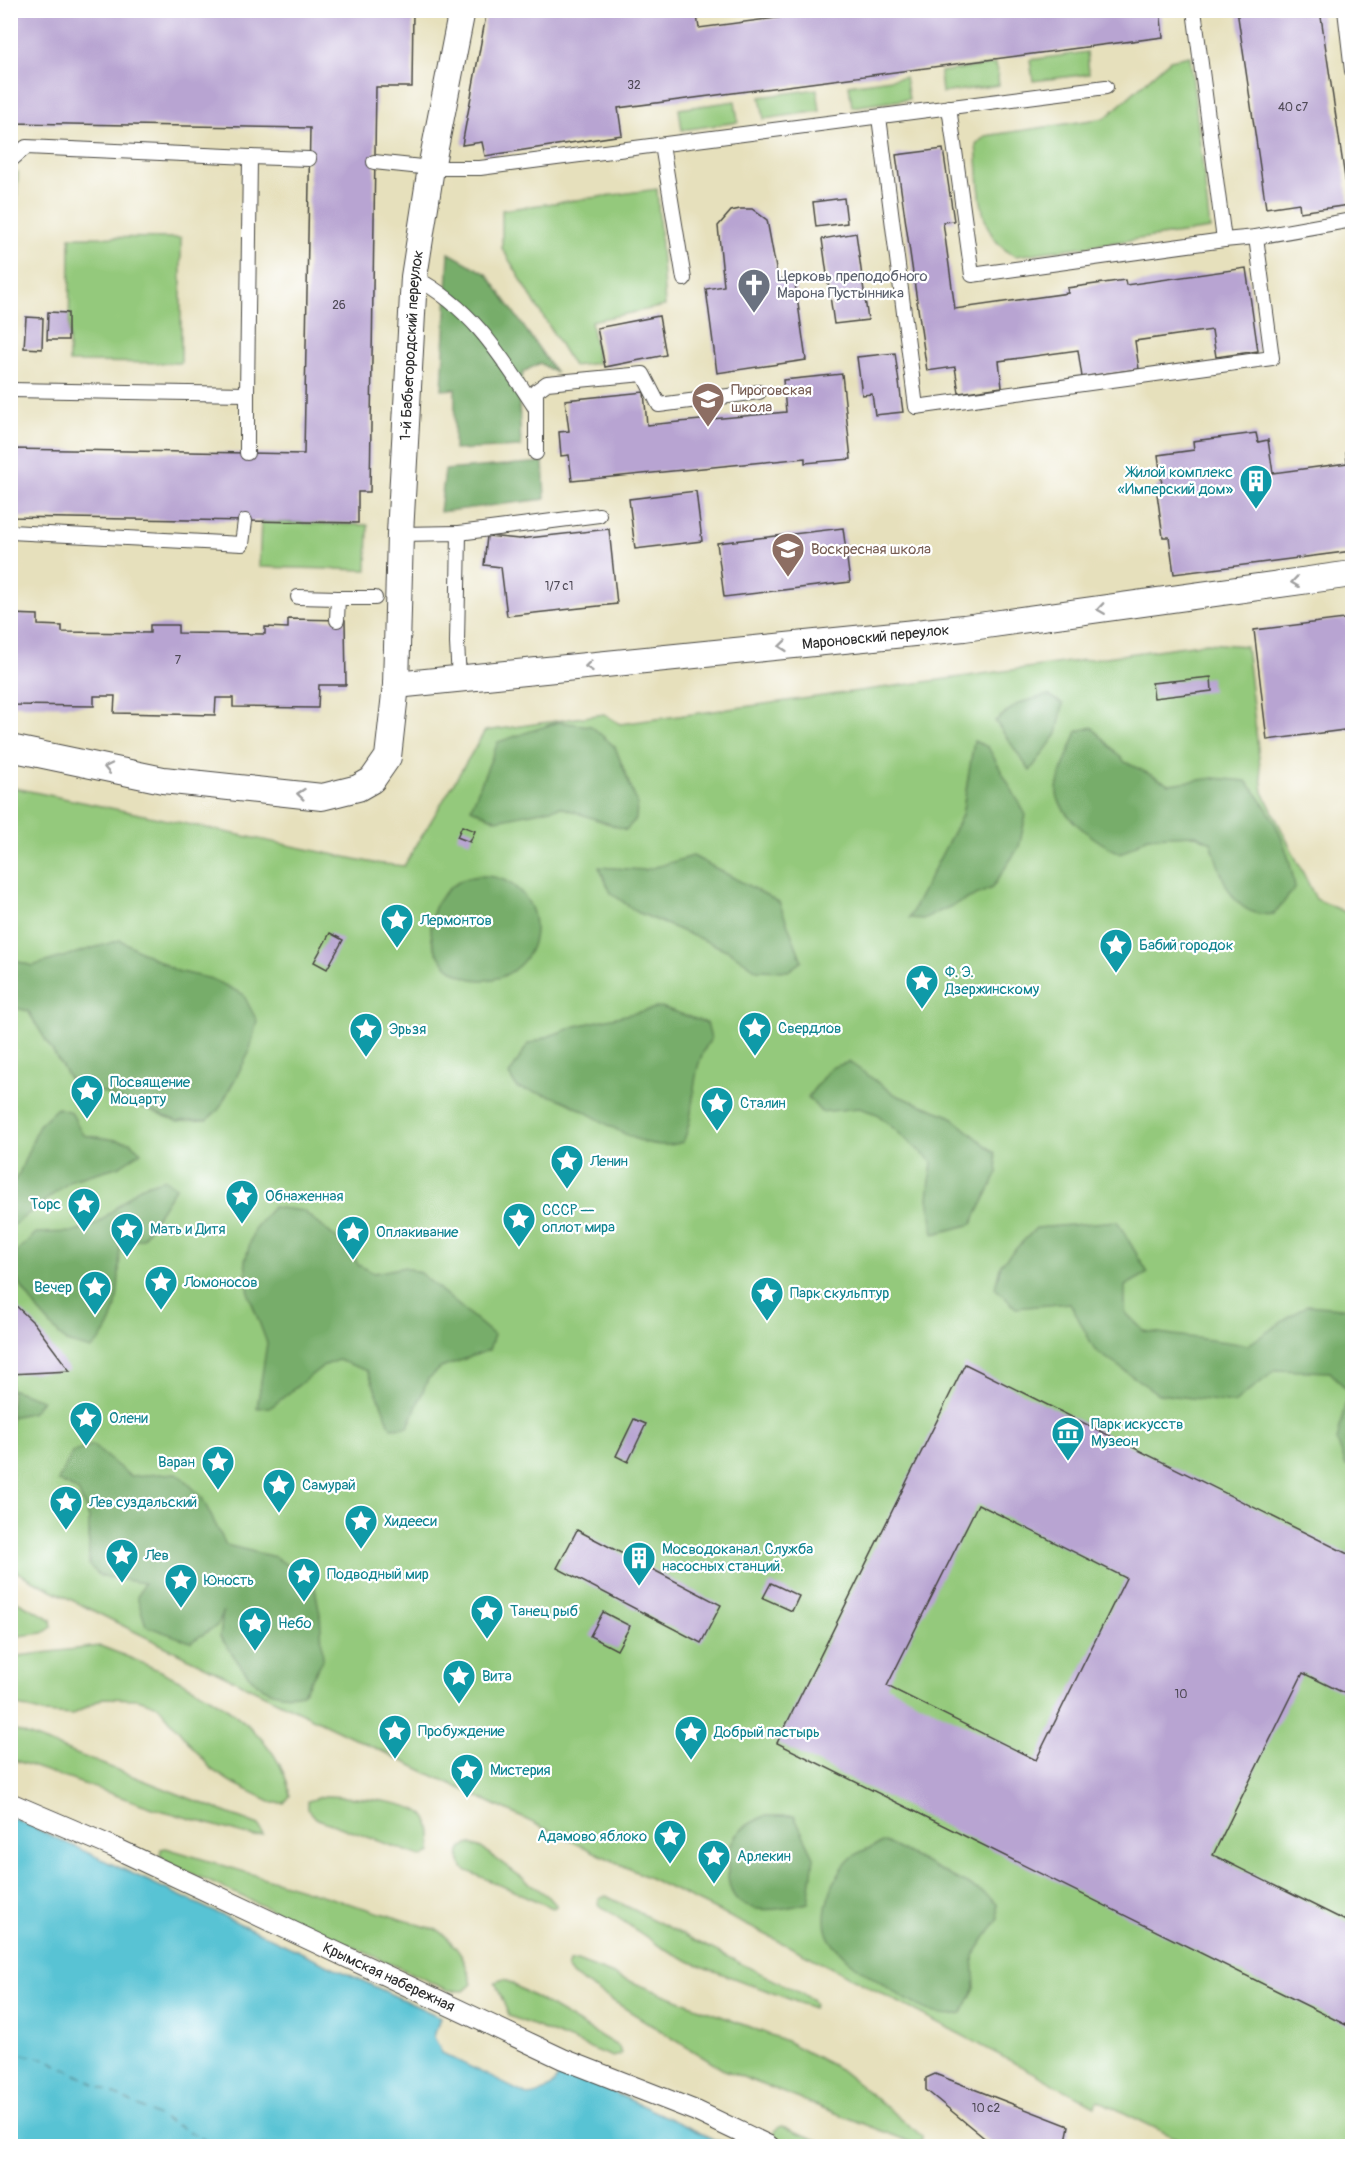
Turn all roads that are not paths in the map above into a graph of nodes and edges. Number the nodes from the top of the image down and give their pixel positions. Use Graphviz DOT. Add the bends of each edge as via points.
graph roads {
  1 [pos="462,10"];
  2 [pos="1194,10"];
  3 [pos="1345,10"];
  4 [pos="1353,71"];
  5 [pos="1106,87"];
  6 [pos="949,107"];
  7 [pos="879,117"];
  8 [pos="662,145"];
  9 [pos="250,157"];
  10 [pos="309,159"];
  11 [pos="10,161"];
  12 [pos="374,162"];
  13 [pos="431,168"];
  14 [pos="1353,220"];
  15 [pos="1256,237"];
  16 [pos="1224,240"];
  17 [pos="414,277"];
  18 [pos="684,279"];
  19 [pos="10,390"];
  20 [pos="759,392"];
  21 [pos="247,394"];
  22 [pos="534,406"];
  23 [pos="247,453"];
  24 [pos="536,453"];
  25 [pos="599,515"];
  26 [pos="245,521"];
  27 [pos="10,532"];
  28 [pos="459,533"];
  29 [pos="400,534"];
  30 [pos="1353,574"];
  31 [pos="298,597"];
  32 [pos="338,598"];
  33 [pos="375,598"];
  34 [pos="337,620"];
  35 [pos="459,679"];
  36 [pos="396,685"];
  37 [pos="10,748"];
  38 [pos="10,1803"];
  39 [pos="769,2146"];
  1 -- 13 [label="street, 1-й Бабьегородский переулок"];
  2 -- 16 [label="lane"];
  3 -- 4 [label="lane"];
  5 -- 6 [label="lane"];
  6 -- 7 [label="lane"];
  6 -- 16 [label="lane" via="972,275"];
  7 -- 8 [label="lane"];
  7 -- 15 [label="lane" via="916,407 1272,358"];
  8 -- 13 [label="lane" via="480,168"];
  8 -- 18 [label="lane"];
  9 -- 10 [label="lane"];
  9 -- 11 [label="lane" via="26,147"];
  9 -- 21 [label="lane"];
  12 -- 13 [label="lane"];
  13 -- 17 [label="street, 1-й Бабьегородский переулок"];
  14 -- 15 [label="lane"];
  15 -- 16 [label="lane"];
  17 -- 22 [label="lane" via="444,294 492,342"];
  17 -- 29 [label="street, 1-й Бабьегородский переулок"];
  19 -- 21 [label="lane"];
  20 -- 22 [label="lane" via="659,405 643,374 547,383 536,391"];
  21 -- 23 [label="lane"];
  22 -- 24 [label="lane"];
  25 -- 28 [label="lane"];
  26 -- 27 [label="lane" via="242,544"];
  28 -- 29 [label="lane"];
  28 -- 35 [label="lane"];
  29 -- 36 [label="street, 1-й Бабьегородский переулок"];
  30 -- 35 [label="street, Мароновский переулок, one-way" via="964,628"];
  31 -- 32 [label="lane"];
  32 -- 33 [label="lane"];
  32 -- 34 [label="lane"];
  35 -- 36 [label="street, Мароновский переулок"];
  36 -- 37 [label="street, 1-й Бабьегородский переулок, one-way" via="388,757 372,780 358,788 322,796 164,780"];
  38 -- 39 [label="street, Крымская набережная" via="563,2059 696,2111"];
}
